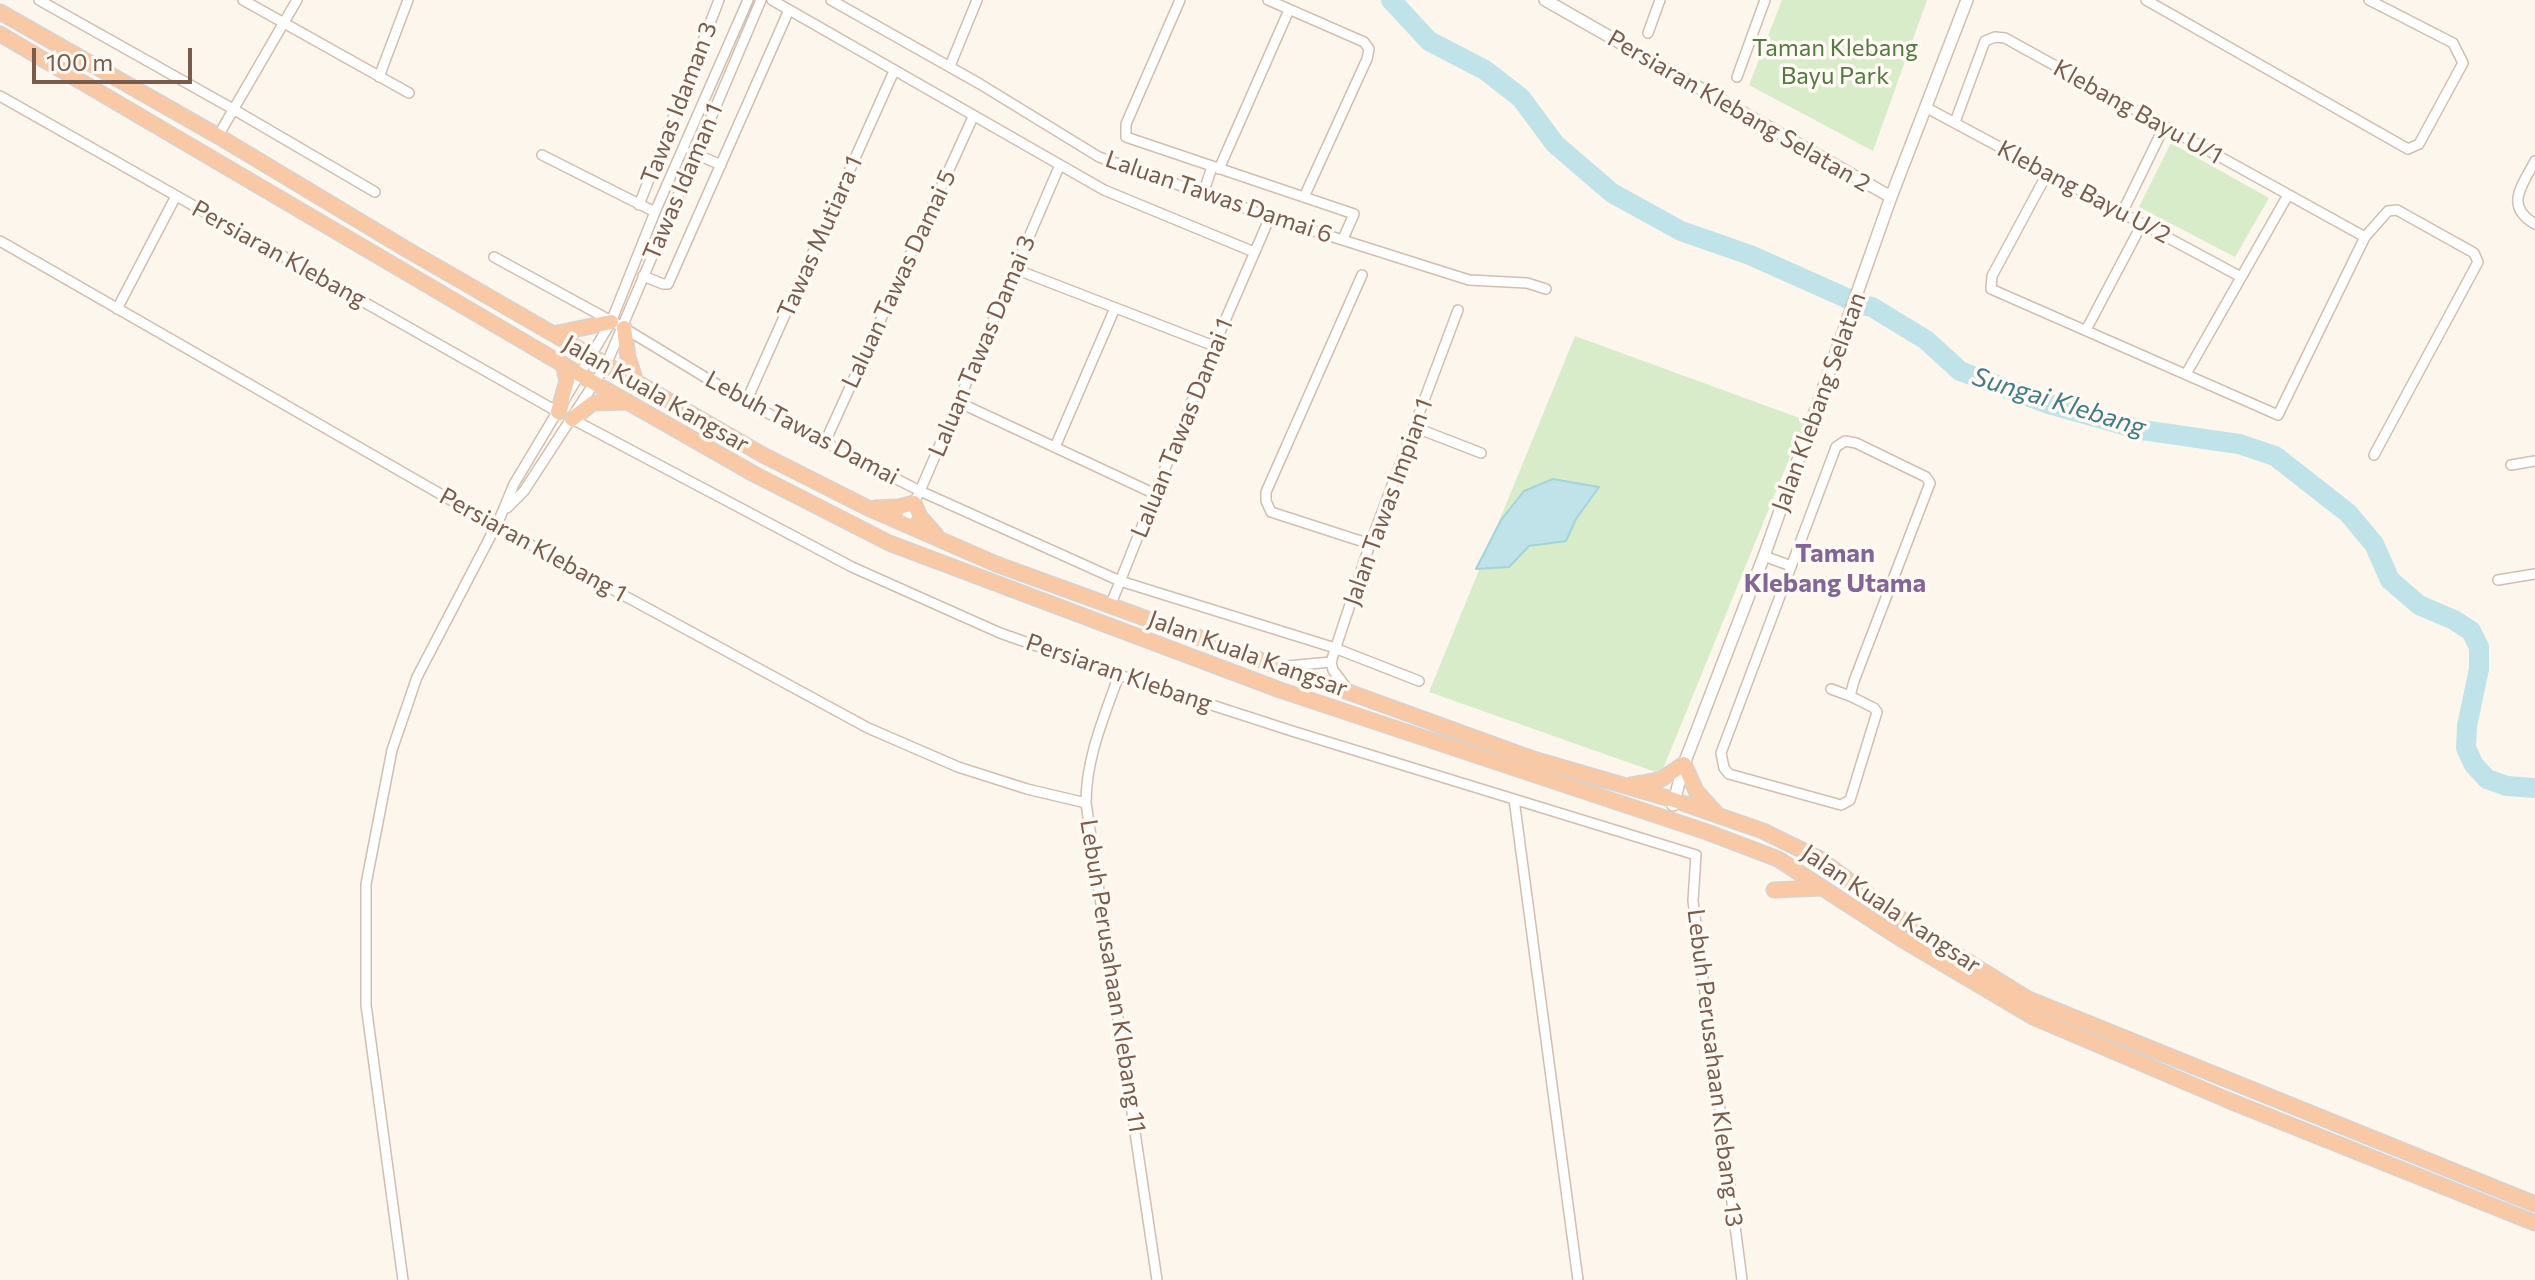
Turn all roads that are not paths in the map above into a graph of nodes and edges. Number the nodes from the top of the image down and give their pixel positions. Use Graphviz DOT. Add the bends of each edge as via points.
graph roads {
  1 [pos="39,0"];
  2 [pos="243,0"];
  3 [pos="297,0"];
  4 [pos="408,0"];
  5 [pos="719,0"];
  6 [pos="748,0"];
  7 [pos="761,0"];
  8 [pos="772,0"];
  9 [pos="831,0"];
  10 [pos="977,0"];
  11 [pos="1180,0"];
  12 [pos="1268,0"];
  13 [pos="1545,0"];
  14 [pos="1660,0"];
  15 [pos="1765,0"];
  16 [pos="1967,0"];
  17 [pos="2146,0"];
  18 [pos="2369,0"];
  19 [pos="789,10"];
  20 [pos="1289,10"];
  21 [pos="0,12"];
  22 [pos="285,24"];
  23 [pos="1648,33"];
  24 [pos="0,34"];
  25 [pos="950,66"];
  26 [pos="894,71"];
  27 [pos="379,77"];
  28 [pos="1737,77"];
  29 [pos="409,93"];
  30 [pos="0,96"];
  31 [pos="1927,108"];
  32 [pos="233,109"];
  33 [pos="973,117"];
  34 [pos="1955,122"];
  35 [pos="2164,127"];
  36 [pos="218,136"];
  37 [pos="683,148"];
  38 [pos="696,154"];
  39 [pos="542,155"];
  40 [pos="2535,161"];
  41 [pos="721,165"];
  42 [pos="1059,167"];
  43 [pos="1216,168"];
  44 [pos="2047,174"];
  45 [pos="375,192"];
  46 [pos="1203,194"];
  47 [pos="2288,195"];
  48 [pos="176,196"];
  49 [pos="1304,197"];
  50 [pos="1891,197"];
  51 [pos="639,205"];
  52 [pos="655,212"];
  53 [pos="2122,213"];
  54 [pos="1270,217"];
  55 [pos="2142,224"];
  56 [pos="2535,224"];
  57 [pos="2365,237"];
  58 [pos="1343,239"];
  59 [pos="0,241"];
  60 [pos="1254,252"];
  61 [pos="494,257"];
  62 [pos="1015,269"];
  63 [pos="1362,275"];
  64 [pos="643,276"];
  65 [pos="2241,277"];
  66 [pos="1546,289"];
  67 [pos="1115,308"];
  68 [pos="117,309"];
  69 [pos="1458,310"];
  70 [pos="618,325"];
  71 [pos="2086,330"];
  72 [pos="553,334"];
  73 [pos="1214,346"];
  74 [pos="591,357"];
  75 [pos="563,364"];
  76 [pos="606,365"];
  77 [pos="2186,374"];
  78 [pos="581,375"];
  79 [pos="636,382"];
  80 [pos="596,384"];
  81 [pos="629,402"];
  82 [pos="746,402"];
  83 [pos="958,402"];
  84 [pos="558,412"];
  85 [pos="572,419"];
  86 [pos="1414,427"];
  87 [pos="825,442"];
  88 [pos="1055,447"];
  89 [pos="1481,453"];
  90 [pos="2374,455"];
  91 [pos="2535,461"];
  92 [pos="2511,465"];
  93 [pos="1155,494"];
  94 [pos="917,497"];
  95 [pos="868,508"];
  96 [pos="502,514"];
  97 [pos="903,524"];
  98 [pos="496,526"];
  99 [pos="859,528"];
  100 [pos="942,541"];
  101 [pos="1370,544"];
  102 [pos="1764,556"];
  103 [pos="934,562"];
  104 [pos="1791,566"];
  105 [pos="2535,574"];
  106 [pos="2498,580"];
  107 [pos="1120,581"];
  108 [pos="1111,604"];
  109 [pos="1336,648"];
  110 [pos="1331,662"];
  111 [pos="1281,666"];
  112 [pos="1119,675"];
  113 [pos="1419,681"];
  114 [pos="1831,689"];
  115 [pos="1349,691"];
  116 [pos="1850,696"];
  117 [pos="1684,764"];
  118 [pos="1553,781"];
  119 [pos="1625,786"];
  120 [pos="1514,799"];
  121 [pos="1673,802"];
  122 [pos="1086,803"];
  123 [pos="1718,815"];
  124 [pos="1718,836"];
  125 [pos="1696,855"];
  126 [pos="1822,888"];
  127 [pos="1774,890"];
  128 [pos="2535,1204"];
  129 [pos="2535,1223"];
  130 [pos="403,1280"];
  131 [pos="1157,1280"];
  132 [pos="1578,1280"];
  133 [pos="1742,1280"];
  1 -- 32 [label="street"];
  2 -- 22 [label="street"];
  3 -- 22 [label="street"];
  4 -- 27 [label="street"];
  5 -- 51 [label="street, Tawas Idaman 3"];
  6 -- 37 [label="street, Tawas Idaman 1"];
  7 -- 38 [label="street, Tawas Idaman 1"];
  8 -- 19 [label="street, Laluan Tawas Damai 6"];
  9 -- 25 [label="street, Laluan Tawas Damai 6"];
  10 -- 25 [label="street"];
  11 -- 43 [label="street" via="1125,133 1129,139"];
  12 -- 20 [label="street"];
  13 -- 50 [label="street, Persiaran Klebang Selatan 2"];
  14 -- 23 [label="street"];
  15 -- 28 [label="street"];
  16 -- 31 [label="street, Jalan Klebang Selatan"];
  17 -- 18 [label="street" via="2414,148 2463,63 2453,43"];
  19 -- 26 [label="street, Laluan Tawas Damai 6"];
  19 -- 41 [label="street"];
  20 -- 43 [label="street"];
  20 -- 49 [label="street" via="1364,42 1369,49"];
  21 -- 36 [label="highway, Jalan Kuala Kangsar"];
  22 -- 27 [label="street"];
  22 -- 32 [label="street"];
  24 -- 75 [label="highway, Jalan Kuala Kangsar"];
  25 -- 46 [label="street, Laluan Tawas Damai 6" via="1099,157"];
  26 -- 33 [label="street, Laluan Tawas Damai 6"];
  26 -- 82 [label="street, Tawas Mutiara 1"];
  27 -- 29 [label="street"];
  30 -- 48 [label="street, Persiaran Klebang"];
  31 -- 34 [label="street, Klebang Bayu U/2"];
  31 -- 50 [label="street, Jalan Klebang Selatan"];
  32 -- 36 [label="street"];
  32 -- 45 [label="street"];
  33 -- 42 [label="street, Laluan Tawas Damai 6"];
  33 -- 87 [label="street, Laluan Tawas Damai 5"];
  34 -- 35 [label="street, Klebang Bayu U/1" via="1985,41 1995,37"];
  34 -- 44 [label="street, Klebang Bayu U/2"];
  35 -- 47 [label="street, Klebang Bayu U/1"];
  35 -- 53 [label="street"];
  36 -- 72 [label="highway, Jalan Kuala Kangsar"];
  37 -- 38 [label="street"];
  37 -- 52 [label="street, Tawas Idaman 1"];
  38 -- 41 [label="street"];
  38 -- 64 [label="street, Tawas Idaman 1"];
  39 -- 51 [label="street"];
  40 -- 56 [label="street" via="2517,200 2518,210"];
  41 -- 64 [label="street" via="668,284"];
  42 -- 60 [label="street, Laluan Tawas Damai 6" via="1112,195"];
  42 -- 62 [label="street, Laluan Tawas Damai 3"];
  43 -- 46 [label="street"];
  43 -- 49 [label="street"];
  44 -- 53 [label="street, Klebang Bayu U/2"];
  44 -- 71 [label="street" via="1991,289"];
  46 -- 54 [label="street, Laluan Tawas Damai 6"];
  47 -- 57 [label="street, Klebang Bayu U/1"];
  47 -- 65 [label="street"];
  48 -- 68 [label="street"];
  48 -- 84 [label="street, Persiaran Klebang"];
  49 -- 58 [label="street" via="1354,214"];
  50 -- 102 [label="street, Jalan Klebang Selatan"];
  51 -- 52 [label="street"];
  52 -- 70 [label="street, Tawas Idaman 1"];
  53 -- 55 [label="street, Klebang Bayu U/2"];
  54 -- 58 [label="street, Laluan Tawas Damai 6"];
  54 -- 60 [label="street, Laluan Tawas Damai 1"];
  55 -- 65 [label="street, Klebang Bayu U/2"];
  55 -- 71 [label="street"];
  57 -- 77 [label="street" via="2278,415"];
  57 -- 90 [label="street" via="2388,211 2397,210 2474,253 2478,262"];
  58 -- 66 [label="street, Laluan Tawas Damai 6" via="1469,280"];
  59 -- 68 [label="street, Persiaran Klebang 1"];
  60 -- 73 [label="street, Laluan Tawas Damai 1"];
  61 -- 70 [label="street, Lebuh Tawas Damai"];
  62 -- 67 [label="street"];
  62 -- 83 [label="street, Laluan Tawas Damai 3"];
  63 -- 101 [label="street" via="1266,501 1271,512"];
  64 -- 70 [label="street, Tawas Idaman 1"];
  65 -- 77 [label="street"];
  67 -- 73 [label="street"];
  67 -- 88 [label="street"];
  68 -- 98 [label="street, Persiaran Klebang 1"];
  69 -- 86 [label="street, Jalan Tawas Impian 1"];
  70 -- 72 [label="highway"];
  70 -- 74 [label="street, Tawas Idaman 1"];
  70 -- 76 [label="street, Tawas Idaman 1"];
  70 -- 79 [label="highway"];
  70 -- 82 [label="street, Lebuh Tawas Damai"];
  71 -- 77 [label="street"];
  72 -- 74 [label="highway, Jalan Kuala Kangsar"];
  73 -- 93 [label="street, Laluan Tawas Damai 1"];
  74 -- 76 [label="highway, Jalan Kuala Kangsar"];
  74 -- 78 [label="street, Tawas Idaman 1"];
  75 -- 78 [label="highway, Jalan Kuala Kangsar"];
  75 -- 84 [label="highway" via="567,381"];
  76 -- 79 [label="highway, Jalan Kuala Kangsar"];
  76 -- 80 [label="street, Tawas Idaman 1"];
  78 -- 80 [label="highway, Jalan Kuala Kangsar"];
  78 -- 84 [label="street, Tawas Idaman 1"];
  79 -- 95 [label="highway, Jalan Kuala Kangsar"];
  80 -- 81 [label="highway, Jalan Kuala Kangsar"];
  80 -- 85 [label="street, Tawas Idaman 1"];
  81 -- 85 [label="highway" via="593,403"];
  81 -- 99 [label="highway, Jalan Kuala Kangsar"];
  82 -- 87 [label="street, Lebuh Tawas Damai"];
  83 -- 88 [label="street"];
  83 -- 94 [label="street, Laluan Tawas Damai 3"];
  84 -- 96 [label="street, Tawas Idaman 1"];
  85 -- 96 [label="street, Tawas Idaman 1" via="524,491"];
  85 -- 112 [label="street, Persiaran Klebang" via="903,591"];
  86 -- 89 [label="street"];
  86 -- 101 [label="street, Jalan Tawas Impian 1"];
  87 -- 94 [label="street, Lebuh Tawas Damai"];
  88 -- 93 [label="street"];
  91 -- 92 [label="street"];
  93 -- 107 [label="street, Laluan Tawas Damai 1"];
  94 -- 95 [label="highway" via="899,507"];
  94 -- 97 [label="street, Laluan Tawas Damai 3"];
  94 -- 100 [label="highway" via="920,517"];
  94 -- 107 [label="street, Lebuh Tawas Damai"];
  95 -- 97 [label="highway, Jalan Kuala Kangsar"];
  96 -- 98 [label="street"];
  97 -- 99 [label="highway" via="889,531"];
  97 -- 100 [label="highway, Jalan Kuala Kangsar"];
  97 -- 103 [label="highway" via="909,540 930,553"];
  98 -- 122 [label="street, Persiaran Klebang 1" via="868,728 958,767"];
  98 -- 130 [label="street" via="407,701 366,884 366,1005"];
  99 -- 103 [label="highway, Jalan Kuala Kangsar"];
  100 -- 108 [label="highway, Jalan Kuala Kangsar"];
  101 -- 109 [label="street, Jalan Tawas Impian 1"];
  102 -- 104 [label="street"];
  102 -- 117 [label="street, Jalan Klebang Selatan"];
  103 -- 118 [label="highway, Jalan Kuala Kangsar" via="1280,690"];
  104 -- 116 [label="street" via="1841,442 1856,443 1929,480"];
  104 -- 116 [label="street" via="1721,753 1724,768 1743,778 1848,803 1877,712"];
  105 -- 106 [label="street"];
  107 -- 108 [label="street, Laluan Tawas Damai 1"];
  107 -- 109 [label="street, Lebuh Tawas Damai"];
  108 -- 111 [label="highway, Jalan Kuala Kangsar"];
  109 -- 110 [label="street, Jalan Tawas Impian 1"];
  109 -- 113 [label="street, Lebuh Tawas Damai"];
  110 -- 111 [label="street"];
  110 -- 115 [label="street"];
  111 -- 115 [label="highway, Jalan Kuala Kangsar"];
  112 -- 120 [label="street, Persiaran Klebang"];
  112 -- 122 [label="street, Lebuh Perusahaan Klebang 11" via="1090,759"];
  114 -- 116 [label="street"];
  115 -- 119 [label="highway, Jalan Kuala Kangsar" via="1533,759"];
  117 -- 119 [label="highway" via="1660,780"];
  117 -- 121 [label="street, Jalan Klebang Selatan"];
  117 -- 123 [label="highway" via="1696,791"];
  118 -- 121 [label="highway" via="1634,801"];
  118 -- 124 [label="highway, Jalan Kuala Kangsar"];
  119 -- 121 [label="highway, Jalan Kuala Kangsar"];
  120 -- 125 [label="street, Persiaran Klebang"];
  120 -- 132 [label="street"];
  121 -- 123 [label="highway, Jalan Kuala Kangsar"];
  121 -- 124 [label="highway"];
  122 -- 131 [label="street, Lebuh Perusahaan Klebang 11"];
  123 -- 128 [label="highway, Jalan Kuala Kangsar" via="1820,859 1912,927 2028,999"];
  124 -- 126 [label="highway, Jalan Kuala Kangsar" via="1778,859"];
  125 -- 133 [label="street, Lebuh Perusahaan Klebang 13" via="1693,901"];
  126 -- 127 [label="highway"];
  126 -- 129 [label="highway, Jalan Kuala Kangsar" via="2033,1017"];
}
